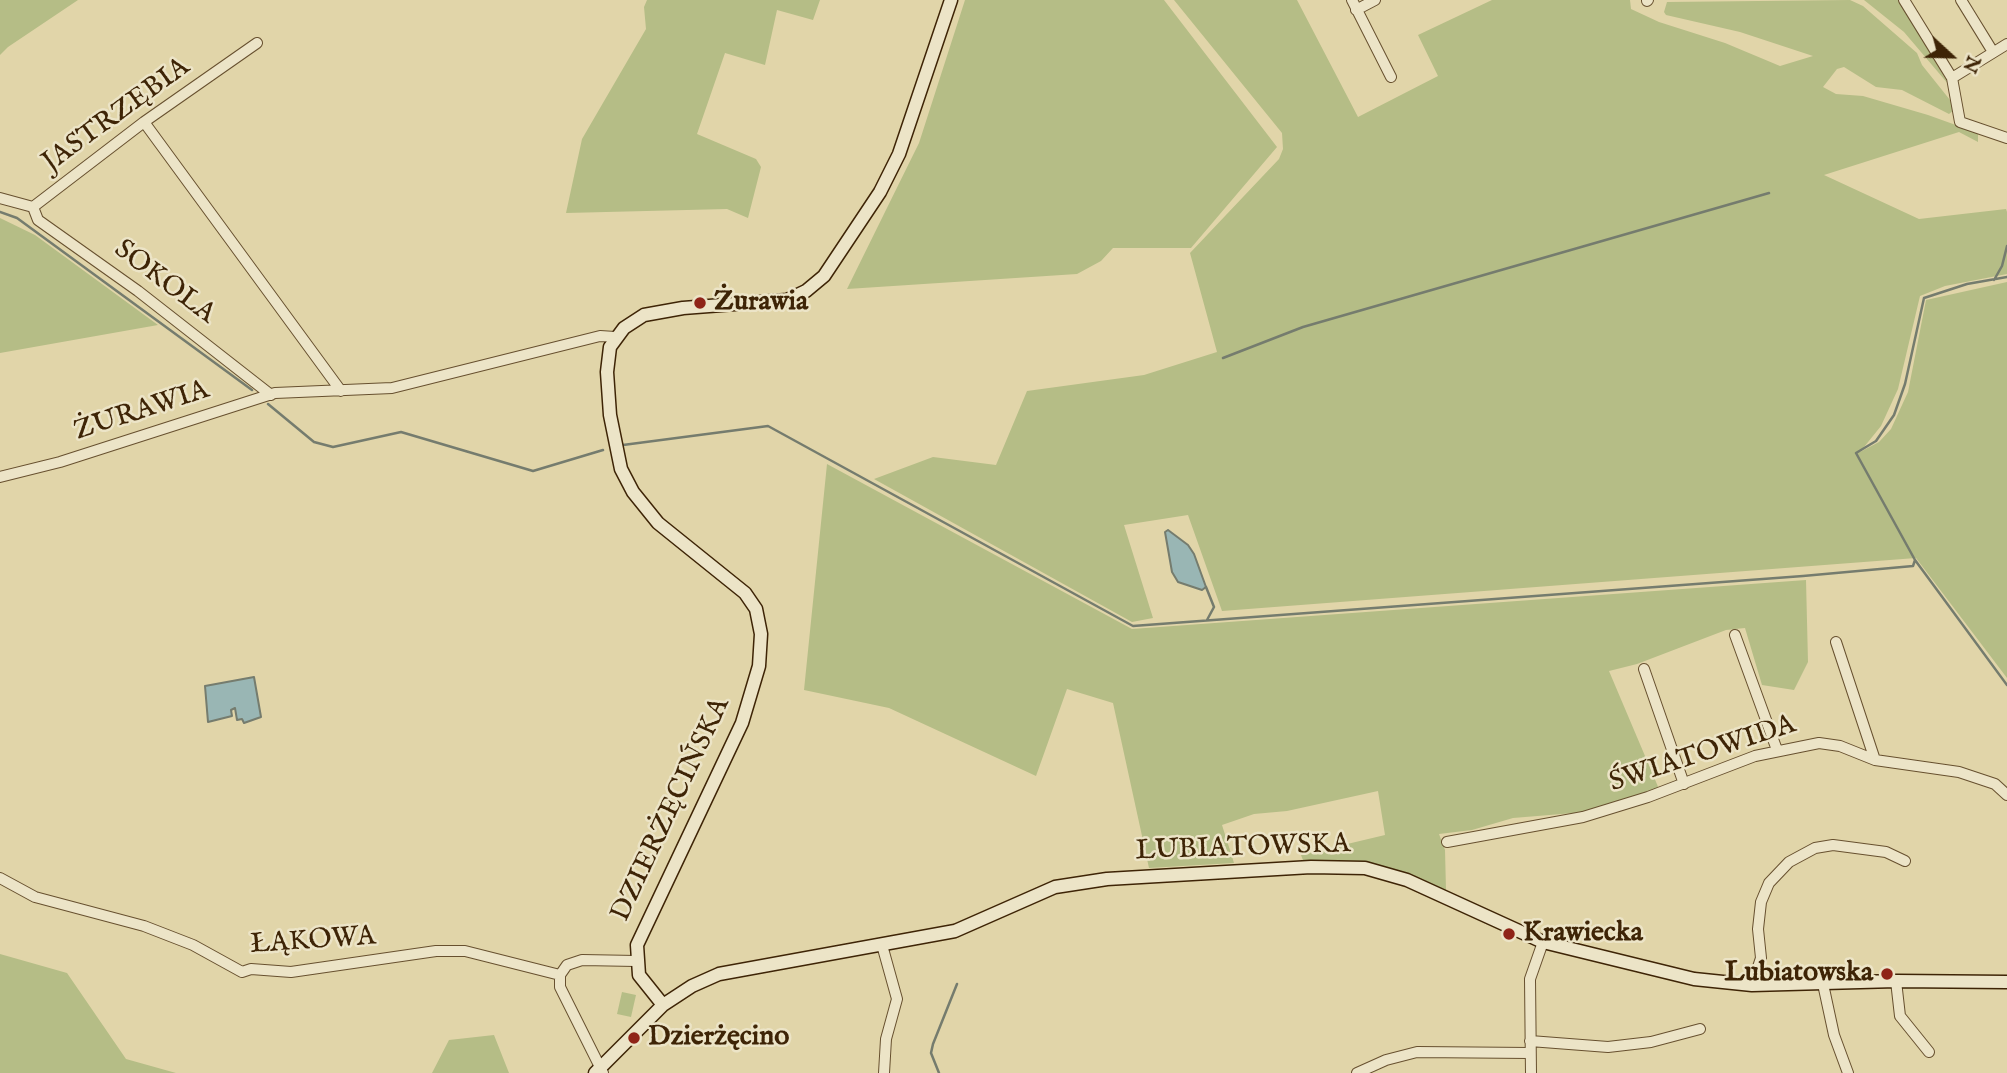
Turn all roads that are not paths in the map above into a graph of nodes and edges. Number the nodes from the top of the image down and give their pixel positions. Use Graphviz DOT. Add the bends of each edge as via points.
graph roads {
  1 [pos="951,0"];
  2 [pos="1375,0"];
  3 [pos="1904,0"];
  4 [pos="1961,0"];
  5 [pos="1354,5"];
  6 [pos="257,43"];
  7 [pos="2007,44"];
  8 [pos="1993,52"];
  9 [pos="1391,77"];
  10 [pos="1952,78"];
  11 [pos="144,122"];
  12 [pos="2007,138"];
  13 [pos="0,198"];
  14 [pos="33,207"];
  15 [pos="615,337"];
  16 [pos="341,391"];
  17 [pos="271,395"];
  18 [pos="0,477"];
  19 [pos="1735,635"];
  20 [pos="1836,642"];
  21 [pos="1644,669"];
  22 [pos="1777,750"];
  23 [pos="1875,760"];
  24 [pos="1684,785"];
  25 [pos="2007,795"];
  26 [pos="1447,842"];
  27 [pos="1905,861"];
  28 [pos="0,878"];
  29 [pos="1542,942"];
  30 [pos="882,945"];
  31 [pos="636,961"];
  32 [pos="560,975"];
  33 [pos="1896,981"];
  34 [pos="2007,982"];
  35 [pos="1823,984"];
  36 [pos="1752,985"];
  37 [pos="663,1005"];
  38 [pos="1700,1028"];
  39 [pos="1530,1041"];
  40 [pos="1928,1052"];
  41 [pos="1530,1053"];
  42 [pos="599,1071"];
  43 [pos="884,1073"];
  44 [pos="1357,1073"];
  45 [pos="1531,1073"];
  46 [pos="1848,1073"];
  1 -- 15 [label="street" via="899,154 880,192 824,276 787,300 645,315"];
  2 -- 5 [label="street"];
  3 -- 10 [label="street"];
  4 -- 8 [label="street"];
  5 -- 9 [label="street"];
  6 -- 11 [label="street, JASTRZĘBIA"];
  7 -- 8 [label="street"];
  8 -- 10 [label="street"];
  10 -- 12 [label="street" via="1960,122"];
  11 -- 14 [label="street, JASTRZĘBIA"];
  11 -- 16 [label="street"];
  13 -- 14 [label="street, JASTRZĘBIA"];
  14 -- 17 [label="street, SOKOLA" via="38,220 159,306"];
  15 -- 16 [label="street, ŻURAWIA" via="600,336 392,388"];
  15 -- 31 [label="street, DZIERŻĘCIŃSKA" via="607,372 614,447 621,469 659,523 745,593 756,609 761,634 759,666 742,723 641,932"];
  16 -- 17 [label="street, ŻURAWIA"];
  17 -- 18 [label="street, ŻURAWIA"];
  19 -- 22 [label="street"];
  20 -- 23 [label="street"];
  21 -- 24 [label="street"];
  22 -- 23 [label="street, ŚWIATOWIDA" via="1819,743"];
  22 -- 24 [label="street, ŚWIATOWIDA"];
  23 -- 25 [label="street, ŚWIATOWIDA" via="1959,772 1995,784"];
  24 -- 26 [label="street, ŚWIATOWIDA" via="1583,817"];
  27 -- 36 [label="street" via="1886,852 1833,845 1815,848 1789,862 1764,892 1758,929 1761,958"];
  28 -- 32 [label="street, ŁĄKOWA" via="35,897 144,926 243,972 291,972 465,951"];
  29 -- 30 [label="street, LUBIATOWSKA" via="1407,880 1373,870 1337,867 1071,883 955,931"];
  29 -- 36 [label="street, LUBIATOWSKA" via="1694,979"];
  29 -- 39 [label="street" via="1530,979"];
  30 -- 37 [label="street, LUBIATOWSKA" via="719,974"];
  30 -- 43 [label="street" via="897,999 886,1039"];
  31 -- 32 [label="street" via="582,960 567,965"];
  31 -- 37 [label="street, DZIERŻĘCIŃSKA" via="639,975"];
  32 -- 42 [label="street" via="560,987"];
  33 -- 34 [label="street, LUBIATOWSKA"];
  33 -- 35 [label="street, LUBIATOWSKA"];
  33 -- 40 [label="street" via="1900,1016"];
  35 -- 36 [label="street, LUBIATOWSKA"];
  35 -- 46 [label="street"];
  37 -- 42 [label="street, LUBIATOWSKA"];
  38 -- 39 [label="street" via="1651,1042 1608,1047"];
  39 -- 41 [label="street"];
  41 -- 44 [label="street" via="1416,1052"];
  41 -- 45 [label="street"];
}
